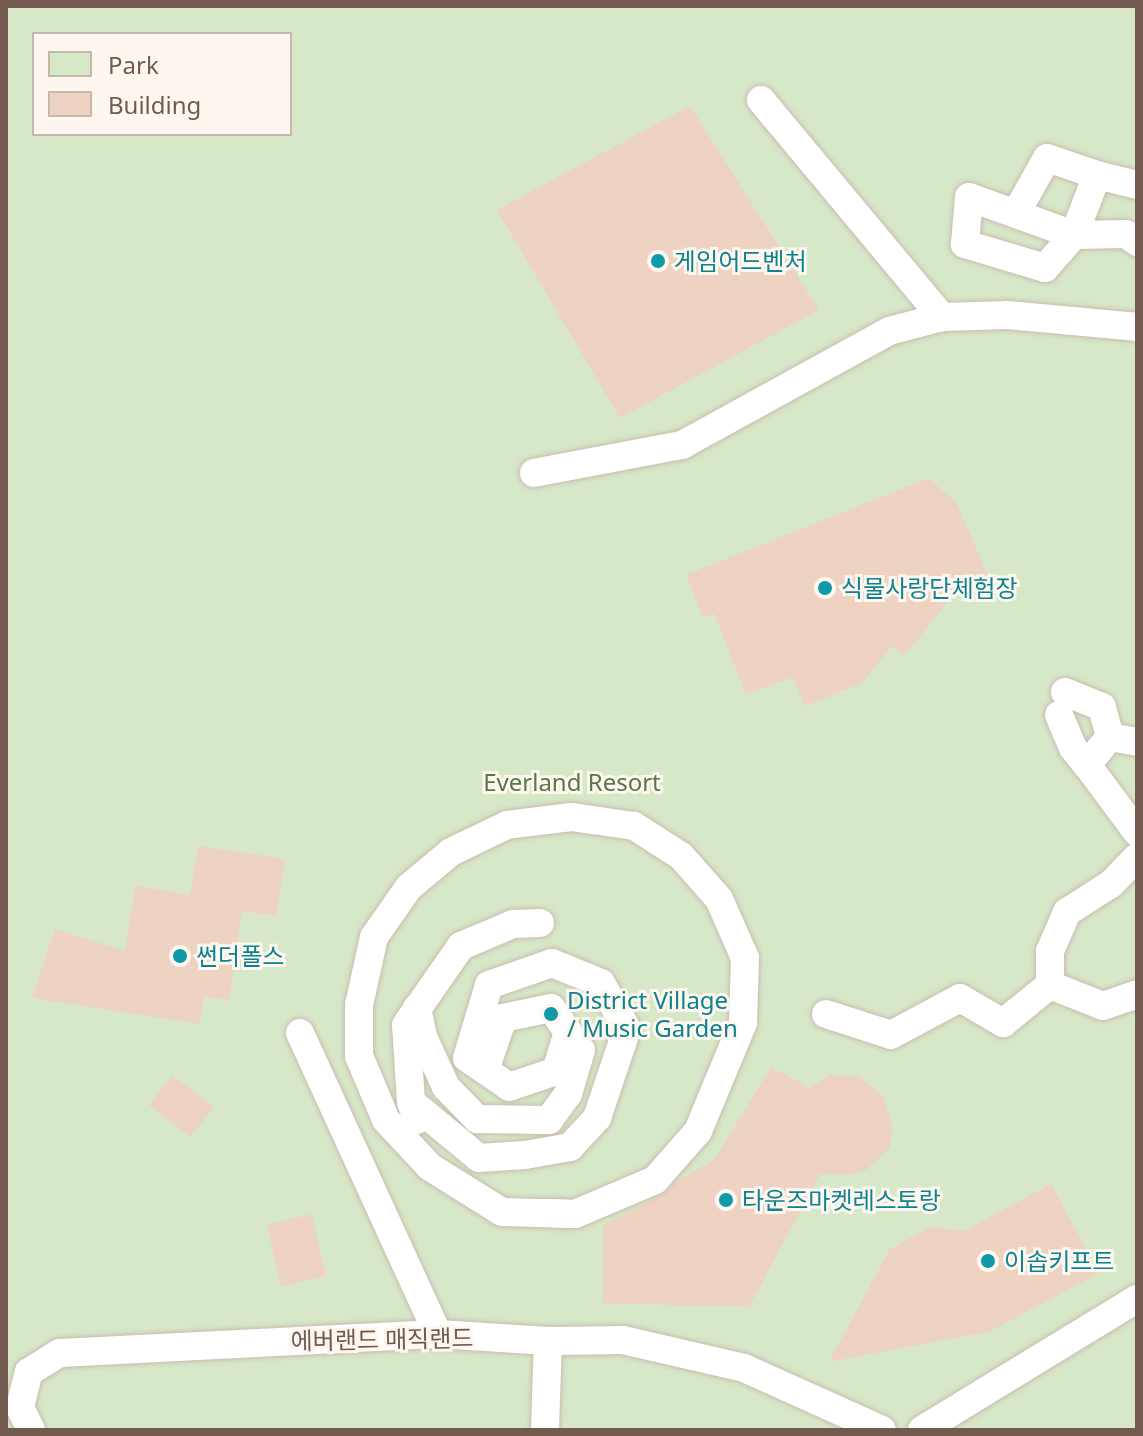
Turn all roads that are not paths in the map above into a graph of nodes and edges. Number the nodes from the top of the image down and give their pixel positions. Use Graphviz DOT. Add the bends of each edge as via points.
graph roads {
  1 [pos="761,100"];
  2 [pos="1097,175"];
  3 [pos="1137,185"];
  4 [pos="1016,213"];
  5 [pos="1074,235"];
  6 [pos="1137,242"];
  7 [pos="942,317"];
  8 [pos="1137,327"];
  9 [pos="534,473"];
  10 [pos="1124,739"];
  11 [pos="1087,765"];
  12 [pos="1137,832"];
  13 [pos="1137,857"];
  14 [pos="540,923"];
  15 [pos="1050,985"];
  16 [pos="1137,994"];
  17 [pos="417,1008"];
  18 [pos="551,1008"];
  19 [pos="826,1014"];
  20 [pos="300,1033"];
  21 [pos="485,1070"];
  22 [pos="411,1102"];
  23 [pos="430,1167"];
  24 [pos="1137,1299"];
  25 [pos="438,1334"];
  26 [pos="548,1341"];
  27 [pos="31,1430"];
  28 [pos="545,1430"];
  29 [pos="882,1430"];
  30 [pos="922,1430"];
  1 -- 7 [label="street"];
  2 -- 3 [label="street"];
  2 -- 4 [label="street" via="1047,158"];
  2 -- 5 [label="street"];
  4 -- 5 [label="street"];
  4 -- 5 [label="street" via="969,197 965,244 1045,268"];
  5 -- 6 [label="street" via="1126,234"];
  7 -- 8 [label="street" via="1008,315"];
  7 -- 9 [label="street" via="889,331 682,445"];
  10 -- 11 [label="street"];
  10 -- 11 [label="street" via="1102,707 1062,704 1073,748"];
  11 -- 12 [label="street"];
  13 -- 15 [label="street" via="1111,884 1067,912 1050,951"];
  14 -- 17 [label="street" via="513,924 461,946"];
  15 -- 16 [label="street" via="1103,1006"];
  15 -- 19 [label="street" via="1003,1023 960,998 891,1035"];
  17 -- 18 [label="street" via="423,1037 446,1087 477,1119 549,1120 568,1094 587,1032"];
  17 -- 22 [label="street" via="406,1025"];
  18 -- 21 [label="street" via="503,1018"];
  18 -- 21 [label="street" via="568,1032 556,1071 509,1087"];
  20 -- 25 [label="street"];
  21 -- 22 [label="street" via="467,1058 489,985 552,963 601,983 627,1029 597,1118 570,1147 479,1158"];
  22 -- 23 [label="street"];
  23 -- 23 [label="street" via="386,1120 359,1056 359,1005 374,937 409,887 451,852 507,825 571,817 634,826 681,856 719,899 745,958 743,1023 698,1131 655,1180 562,1214 502,1212"];
  24 -- 30 [label="street"];
  25 -- 26 [label="street, 에버랜드 매직랜드"];
  25 -- 27 [label="street, 에버랜드 매직랜드" via="60,1353 29,1372 20,1407"];
  26 -- 28 [label="street"];
  26 -- 29 [label="street, 에버랜드 매직랜드" via="623,1340 744,1368"];
}
